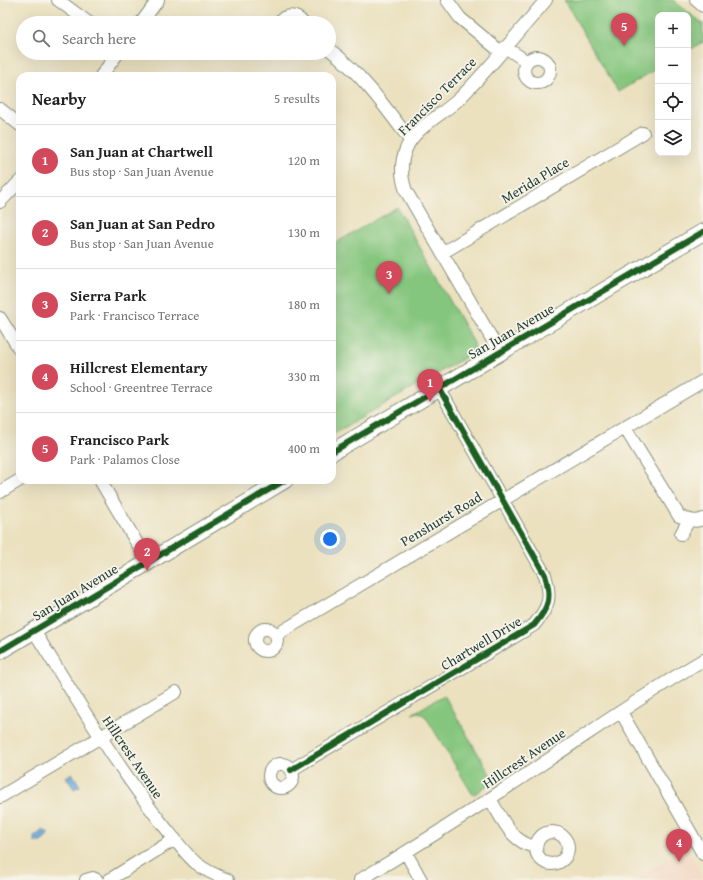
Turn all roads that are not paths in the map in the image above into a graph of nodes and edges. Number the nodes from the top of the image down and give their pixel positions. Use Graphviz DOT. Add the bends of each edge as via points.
graph roads {
  1 [pos="58,0"];
  2 [pos="158,0"];
  3 [pos="447,0"];
  4 [pos="546,0"];
  5 [pos="696,0"];
  6 [pos="703,6"];
  7 [pos="80,16"];
  8 [pos="146,16"];
  9 [pos="503,50"];
  10 [pos="336,54"];
  11 [pos="113,60"];
  12 [pos="526,61"];
  13 [pos="103,72"];
  14 [pos="0,109"];
  15 [pos="16,121"];
  16 [pos="643,133"];
  17 [pos="410,140"];
  18 [pos="16,184"];
  19 [pos="0,202"];
  20 [pos="703,232"];
  21 [pos="442,253"];
  22 [pos="0,318"];
  23 [pos="16,335"];
  24 [pos="499,352"];
  25 [pos="703,381"];
  26 [pos="439,388"];
  27 [pos="626,428"];
  28 [pos="336,450"];
  29 [pos="16,482"];
  30 [pos="102,484"];
  31 [pos="278,484"];
  32 [pos="0,492"];
  33 [pos="503,500"];
  34 [pos="703,519"];
  35 [pos="689,520"];
  36 [pos="681,534"];
  37 [pos="148,562"];
  38 [pos="34,631"];
  39 [pos="276,635"];
  40 [pos="0,651"];
  41 [pos="703,660"];
  42 [pos="176,692"];
  43 [pos="621,712"];
  44 [pos="100,736"];
  45 [pos="291,770"];
  46 [pos="0,797"];
  47 [pos="490,799"];
  48 [pos="175,839"];
  49 [pos="536,847"];
  50 [pos="406,853"];
  51 [pos="703,854"];
  52 [pos="86,880"];
  53 [pos="97,880"];
  54 [pos="108,880"];
  55 [pos="228,880"];
  56 [pos="360,880"];
  57 [pos="421,880"];
  1 -- 7 [label="street"];
  2 -- 8 [label="street"];
  3 -- 9 [label="street" via="460,18"];
  4 -- 9 [label="street, Francisco Terrace"];
  5 -- 6 [label="street"];
  9 -- 12 [label="street"];
  9 -- 17 [label="street, Francisco Terrace" via="458,99"];
  10 -- 17 [label="street" via="359,75"];
  11 -- 13 [label="street"];
  14 -- 15 [label="street"];
  16 -- 21 [label="street, Merida Place"];
  17 -- 21 [label="street, Francisco Terrace" via="403,158 402,180"];
  18 -- 19 [label="street"];
  20 -- 24 [label="street, San Juan Avenue"];
  21 -- 24 [label="street, Francisco Terrace"];
  22 -- 23 [label="street"];
  24 -- 26 [label="street, San Juan Avenue"];
  25 -- 27 [label="street, Penshurst Road"];
  26 -- 28 [label="street, San Juan Avenue"];
  26 -- 33 [label="street, Chartwell Drive"];
  27 -- 33 [label="street, Penshurst Road"];
  27 -- 35 [label="street" via="679,516"];
  29 -- 32 [label="street"];
  30 -- 37 [label="street"];
  31 -- 37 [label="street, San Juan Avenue"];
  33 -- 39 [label="street, Penshurst Road"];
  33 -- 45 [label="street, Chartwell Drive" via="545,575 549,588 544,613 534,625"];
  34 -- 35 [label="street"];
  35 -- 36 [label="street"];
  37 -- 38 [label="street, San Juan Avenue"];
  38 -- 40 [label="street, San Juan Avenue"];
  38 -- 44 [label="street, Hillcrest Avenue"];
  41 -- 43 [label="street, Hillcrest Avenue"];
  42 -- 44 [label="street"];
  43 -- 47 [label="street, Hillcrest Avenue"];
  43 -- 51 [label="street"];
  44 -- 46 [label="street"];
  44 -- 48 [label="street, Hillcrest Avenue" via="144,800"];
  47 -- 49 [label="street" via="517,840 527,846"];
  47 -- 50 [label="street, Hillcrest Avenue"];
  48 -- 54 [label="street"];
  48 -- 55 [label="street, Hillcrest Avenue" via="195,862"];
  50 -- 56 [label="street, Hillcrest Avenue"];
  50 -- 57 [label="street"];
  52 -- 53 [label="street"];
}
